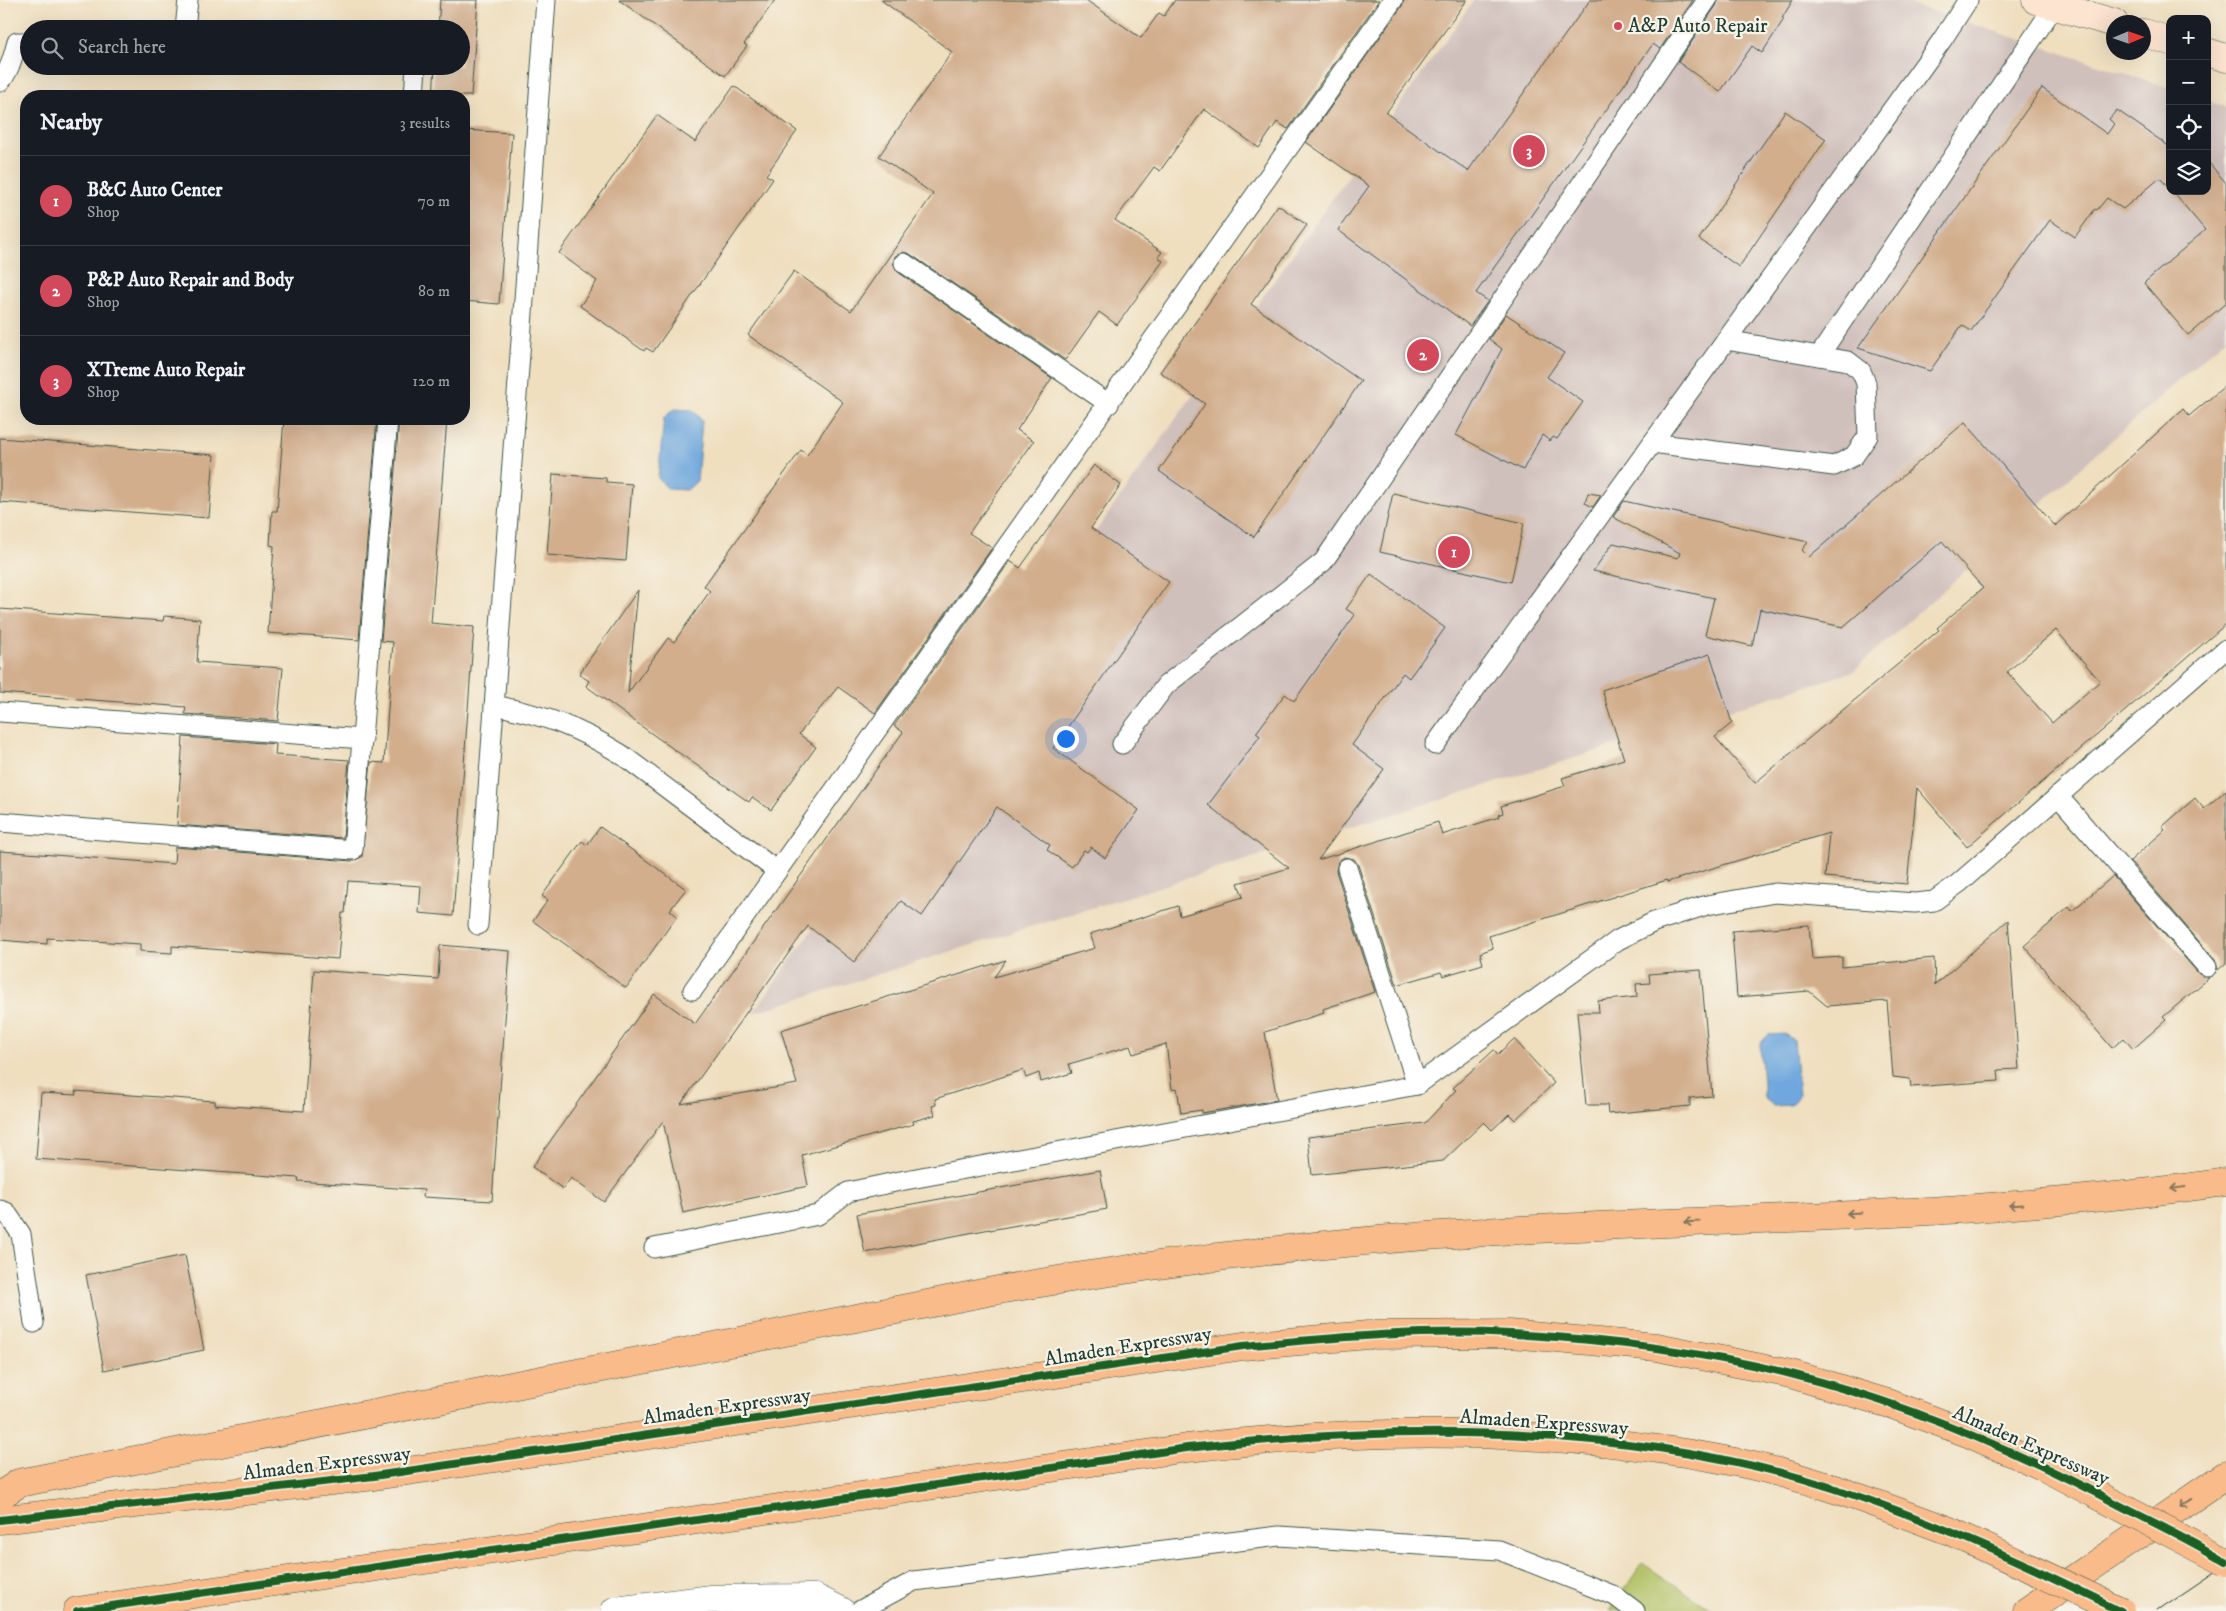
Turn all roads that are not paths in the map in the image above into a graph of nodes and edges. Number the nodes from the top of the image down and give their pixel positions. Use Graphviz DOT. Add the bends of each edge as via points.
graph roads {
  1 [pos="188,0"];
  2 [pos="546,0"];
  3 [pos="1393,0"];
  4 [pos="1708,0"];
  5 [pos="1968,0"];
  6 [pos="2045,3"];
  7 [pos="186,20"];
  8 [pos="2106,21"];
  9 [pos="2151,34"];
  10 [pos="2166,40"];
  11 [pos="20,42"];
  12 [pos="2211,53"];
  13 [pos="2226,58"];
  14 [pos="415,75"];
  15 [pos="0,82"];
  16 [pos="414,90"];
  17 [pos="904,263"];
  18 [pos="1726,340"];
  19 [pos="1820,356"];
  20 [pos="1109,404"];
  21 [pos="388,425"];
  22 [pos="1652,443"];
  23 [pos="2226,649"];
  24 [pos="494,705"];
  25 [pos="0,712"];
  26 [pos="363,739"];
  27 [pos="1122,744"];
  28 [pos="1435,745"];
  29 [pos="2058,796"];
  30 [pos="0,822"];
  31 [pos="1348,868"];
  32 [pos="777,871"];
  33 [pos="478,925"];
  34 [pos="2207,967"];
  35 [pos="693,990"];
  36 [pos="1417,1085"];
  37 [pos="2226,1182"];
  38 [pos="0,1210"];
  39 [pos="654,1248"];
  40 [pos="34,1323"];
  41 [pos="2226,1475"];
  42 [pos="0,1496"];
  43 [pos="0,1520"];
  44 [pos="2226,1562"];
  45 [pos="77,1611"];
  46 [pos="615,1611"];
  47 [pos="841,1611"];
  48 [pos="859,1611"];
  49 [pos="1635,1611"];
  50 [pos="2027,1611"];
  51 [pos="2121,1611"];
  1 -- 7 [label="lane"];
  2 -- 24 [label="lane"];
  3 -- 20 [label="lane"];
  4 -- 27 [label="lane" via="1323,562 1166,685"];
  5 -- 18 [label="lane"];
  6 -- 8 [label="street"];
  6 -- 19 [label="lane"];
  9 -- 10 [label="street"];
  11 -- 15 [label="lane" via="17,42 9,68"];
  12 -- 13 [label="street"];
  14 -- 16 [label="lane"];
  17 -- 20 [label="lane"];
  18 -- 19 [label="lane"];
  18 -- 22 [label="lane"];
  19 -- 22 [label="lane" via="1848,361 1861,371 1866,383 1868,436 1854,456 1834,466"];
  20 -- 32 [label="lane"];
  21 -- 26 [label="lane"];
  22 -- 28 [label="lane"];
  23 -- 29 [label="lane"];
  24 -- 32 [label="lane" via="550,718 599,740"];
  24 -- 33 [label="lane"];
  25 -- 26 [label="lane"];
  26 -- 30 [label="lane" via="353,850"];
  29 -- 34 [label="lane"];
  29 -- 36 [label="lane" via="1948,893 1934,901 1774,893 1707,905 1654,922 1618,940"];
  31 -- 36 [label="lane"];
  32 -- 35 [label="lane"];
  36 -- 39 [label="lane" via="848,1192 818,1215"];
  37 -- 42 [label="main road, one-way" via="2016,1205 1358,1240 1110,1270 19,1483"];
  38 -- 40 [label="lane" via="6,1212 22,1234"];
  41 -- 50 [label="main road, one-way"];
  43 -- 44 [label="main road, Almaden Expressway, bridge" via="384,1474 1243,1346 1368,1336 1510,1334 1658,1347 1791,1374 1881,1402 1970,1434 2040,1465"];
  45 -- 51 [label="main road, Almaden Expressway, bridge" via="1177,1449 1349,1434 1458,1433 1642,1446 1742,1463 1835,1488 1952,1532"];
  46 -- 47 [label="street" via="712,1599 815,1598"];
  48 -- 49 [label="lane" via="914,1581 1279,1536 1499,1550 1615,1596"];
}
